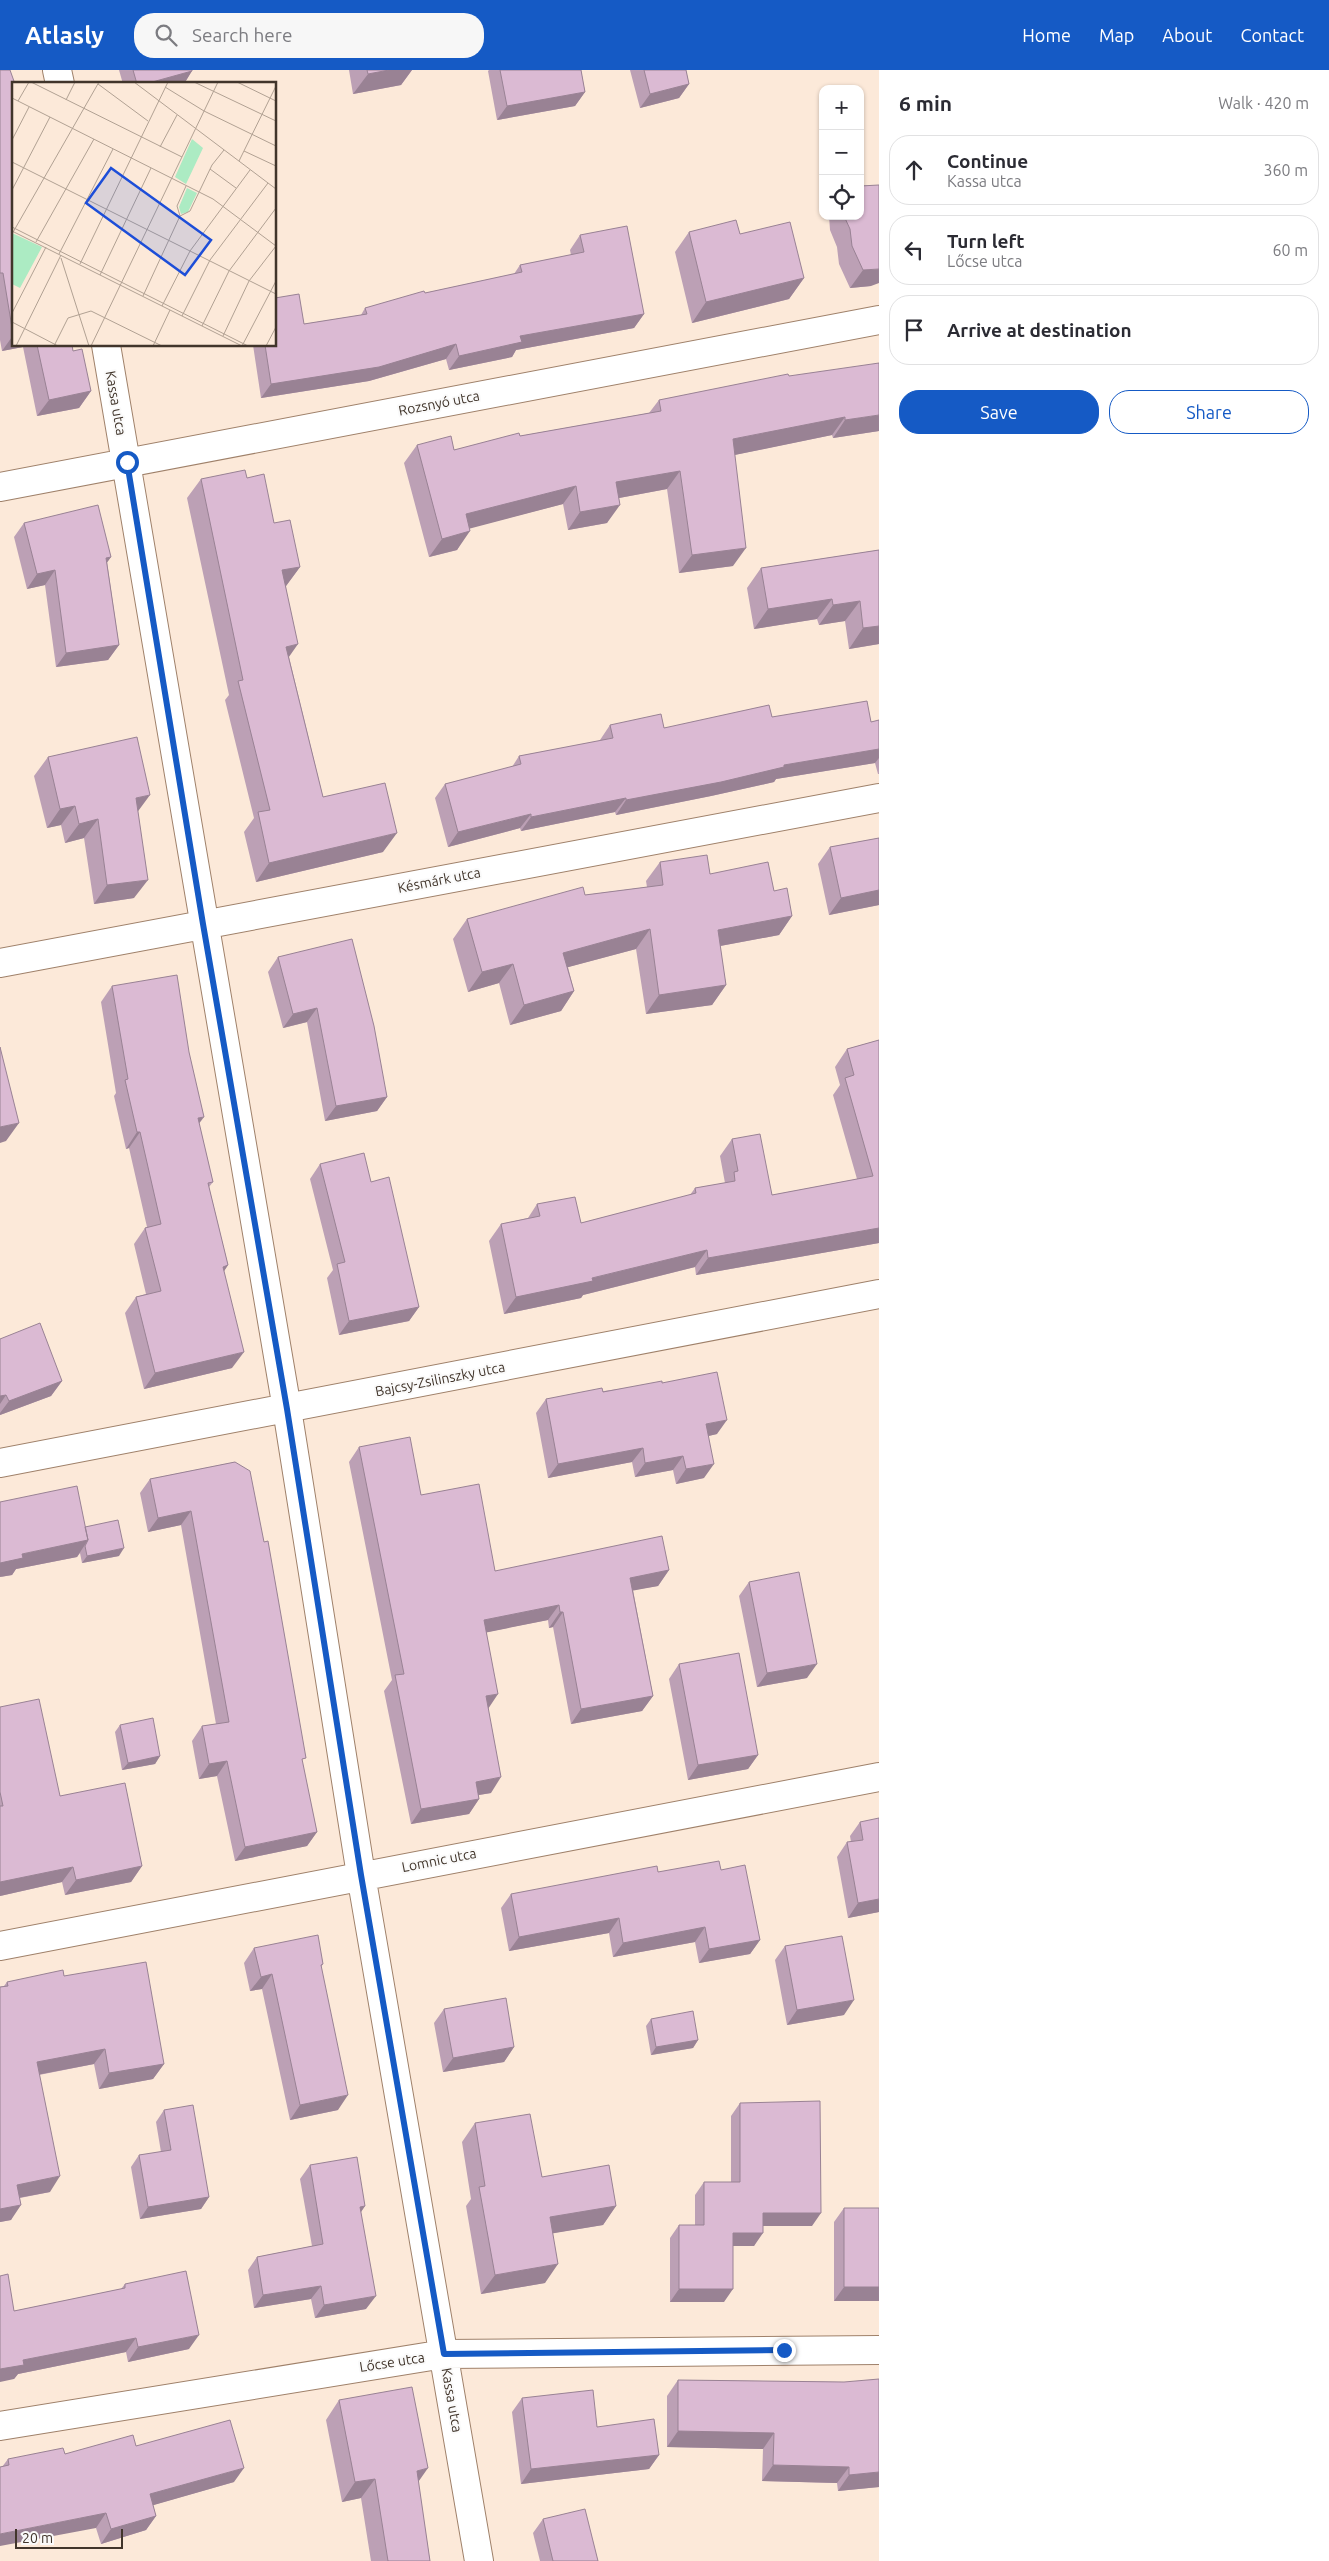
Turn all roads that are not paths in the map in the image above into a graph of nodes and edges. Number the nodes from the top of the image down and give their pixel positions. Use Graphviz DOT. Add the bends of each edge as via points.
graph roads {
  1 [pos="879,320"];
  2 [pos="106,346"];
  3 [pos="127,462"];
  4 [pos="0,487"];
  5 [pos="879,798"];
  6 [pos="203,924"];
  7 [pos="0,963"];
  8 [pos="879,1294"];
  9 [pos="287,1409"];
  10 [pos="0,1463"];
  11 [pos="879,1777"];
  12 [pos="361,1875"];
  13 [pos="0,1946"];
  14 [pos="879,2350"];
  15 [pos="444,2354"];
  16 [pos="0,2426"];
  17 [pos="479,2561"];
  1 -- 3 [label="street, Rozsnyó utca"];
  2 -- 3 [label="street, Kassa utca"];
  3 -- 4 [label="street, Rozsnyó utca"];
  3 -- 6 [label="street, Kassa utca"];
  5 -- 6 [label="street, Késmárk utca"];
  6 -- 7 [label="street, Késmárk utca"];
  6 -- 9 [label="street, Kassa utca"];
  8 -- 9 [label="street, Bajcsy-Zsilinszky utca"];
  9 -- 10 [label="street, Bajcsy-Zsilinszky utca"];
  9 -- 12 [label="street, Kassa utca"];
  11 -- 12 [label="street, Lomnic utca"];
  12 -- 13 [label="street, Lomnic utca"];
  12 -- 15 [label="street, Kassa utca"];
  14 -- 15 [label="street, Lőcse utca"];
  15 -- 16 [label="street, Lőcse utca"];
  15 -- 17 [label="street, Kassa utca"];
}
